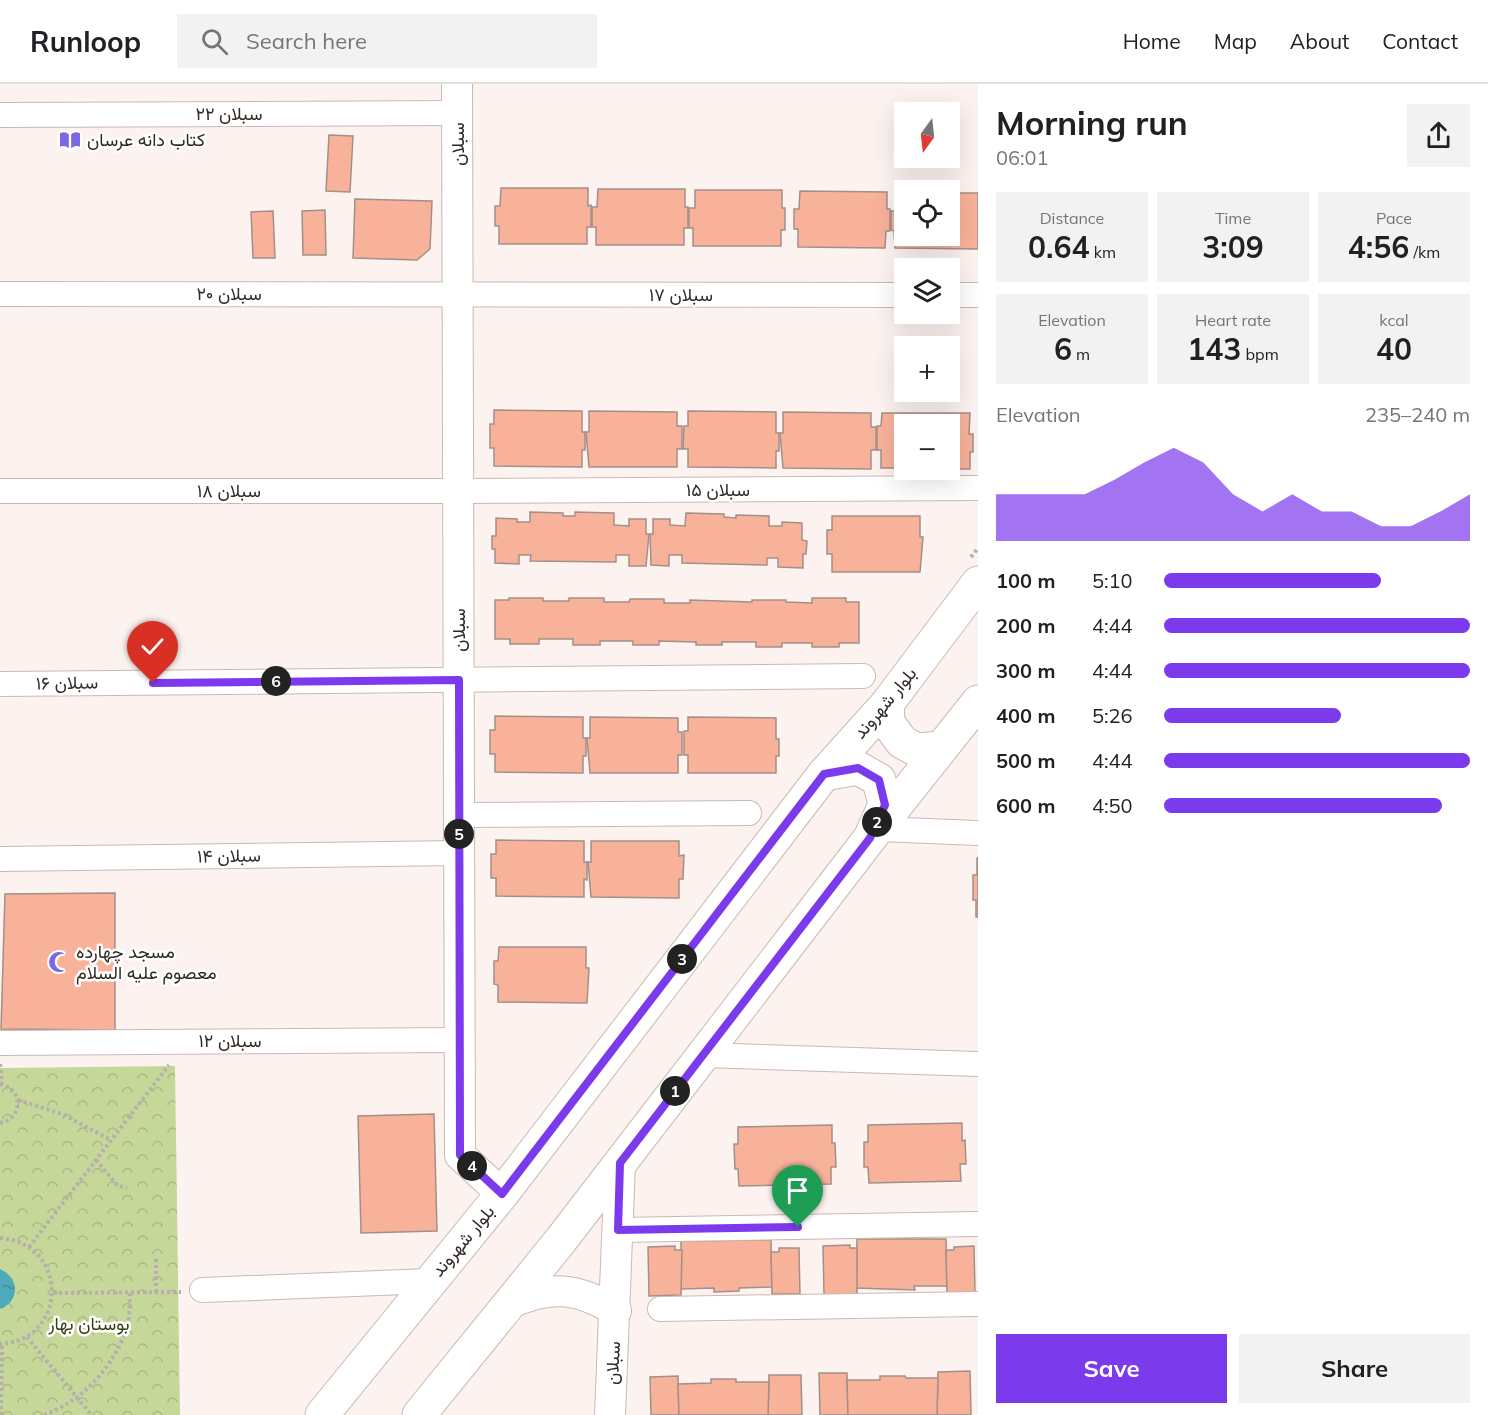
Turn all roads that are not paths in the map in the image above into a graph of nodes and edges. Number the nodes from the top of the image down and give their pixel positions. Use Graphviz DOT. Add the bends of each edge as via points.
graph roads {
  1 [pos="457,98"];
  2 [pos="0,115"];
  3 [pos="0,294"];
  4 [pos="458,294"];
  5 [pos="894,295"];
  6 [pos="960,295"];
  7 [pos="978,295"];
  8 [pos="978,488"];
  9 [pos="0,491"];
  10 [pos="458,491"];
  11 [pos="978,583"];
  12 [pos="863,676"];
  13 [pos="459,680"];
  14 [pos="0,684"];
  15 [pos="978,702"];
  16 [pos="887,704"];
  17 [pos="940,748"];
  18 [pos="824,774"];
  19 [pos="749,813"];
  20 [pos="459,815"];
  21 [pos="874,833"];
  22 [pos="978,833"];
  23 [pos="459,853"];
  24 [pos="0,859"];
  25 [pos="459,1040"];
  26 [pos="0,1043"];
  27 [pos="703,1055"];
  28 [pos="978,1064"];
  29 [pos="620,1163"];
  30 [pos="502,1194"];
  31 [pos="978,1224"];
  32 [pos="618,1230"];
  33 [pos="430,1281"];
  34 [pos="202,1290"];
  35 [pos="508,1304"];
  36 [pos="978,1304"];
  37 [pos="660,1309"];
  38 [pos="616,1311"];
  39 [pos="322,1415"];
  40 [pos="419,1415"];
  41 [pos="610,1415"];
  1 -- 2 [label="street, سبلان ۲۲"];
  1 -- 4 [label="street, سبلان"];
  3 -- 4 [label="street, سبلان ۲۰"];
  4 -- 5 [label="street, سبلان ۱۷"];
  4 -- 10 [label="street, سبلان"];
  6 -- 7 [label="street"];
  8 -- 10 [label="street, سبلان ۱۵"];
  9 -- 10 [label="street, سبلان ۱۸"];
  10 -- 13 [label="street, سبلان"];
  11 -- 16 [label="main road, بلوار شهروند"];
  12 -- 13 [label="street, سبلان ۱۶"];
  13 -- 14 [label="street, سبلان ۱۶"];
  13 -- 20 [label="street, سبلان"];
  15 -- 17 [label="main road"];
  16 -- 17 [label="main road" via="888,723 902,742 917,750"];
  16 -- 18 [label="main road, بلوار شهروند"];
  17 -- 21 [label="main road"];
  18 -- 21 [label="main road" via="858,768 879,780 885,805"];
  18 -- 30 [label="main road, بلوار شهروند"];
  19 -- 20 [label="street"];
  20 -- 23 [label="street, سبلان"];
  21 -- 22 [label="street"];
  21 -- 27 [label="main road"];
  23 -- 24 [label="street, سبلان ۱۴"];
  23 -- 25 [label="street, سبلان"];
  25 -- 26 [label="street, سبلان ۱۲"];
  25 -- 30 [label="street, سبلان" via="460,1155"];
  27 -- 28 [label="street"];
  27 -- 29 [label="main road"];
  29 -- 32 [label="street, سبلان"];
  29 -- 35 [label="main road"];
  30 -- 33 [label="main road, بلوار شهروند"];
  31 -- 32 [label="street"];
  32 -- 38 [label="street, سبلان"];
  33 -- 34 [label="street"];
  33 -- 39 [label="main road, بلوار شهروند"];
  35 -- 38 [label="street" via="529,1294 552,1290 596,1299"];
  35 -- 40 [label="main road"];
  36 -- 37 [label="street"];
  38 -- 41 [label="street, سبلان"];
}
